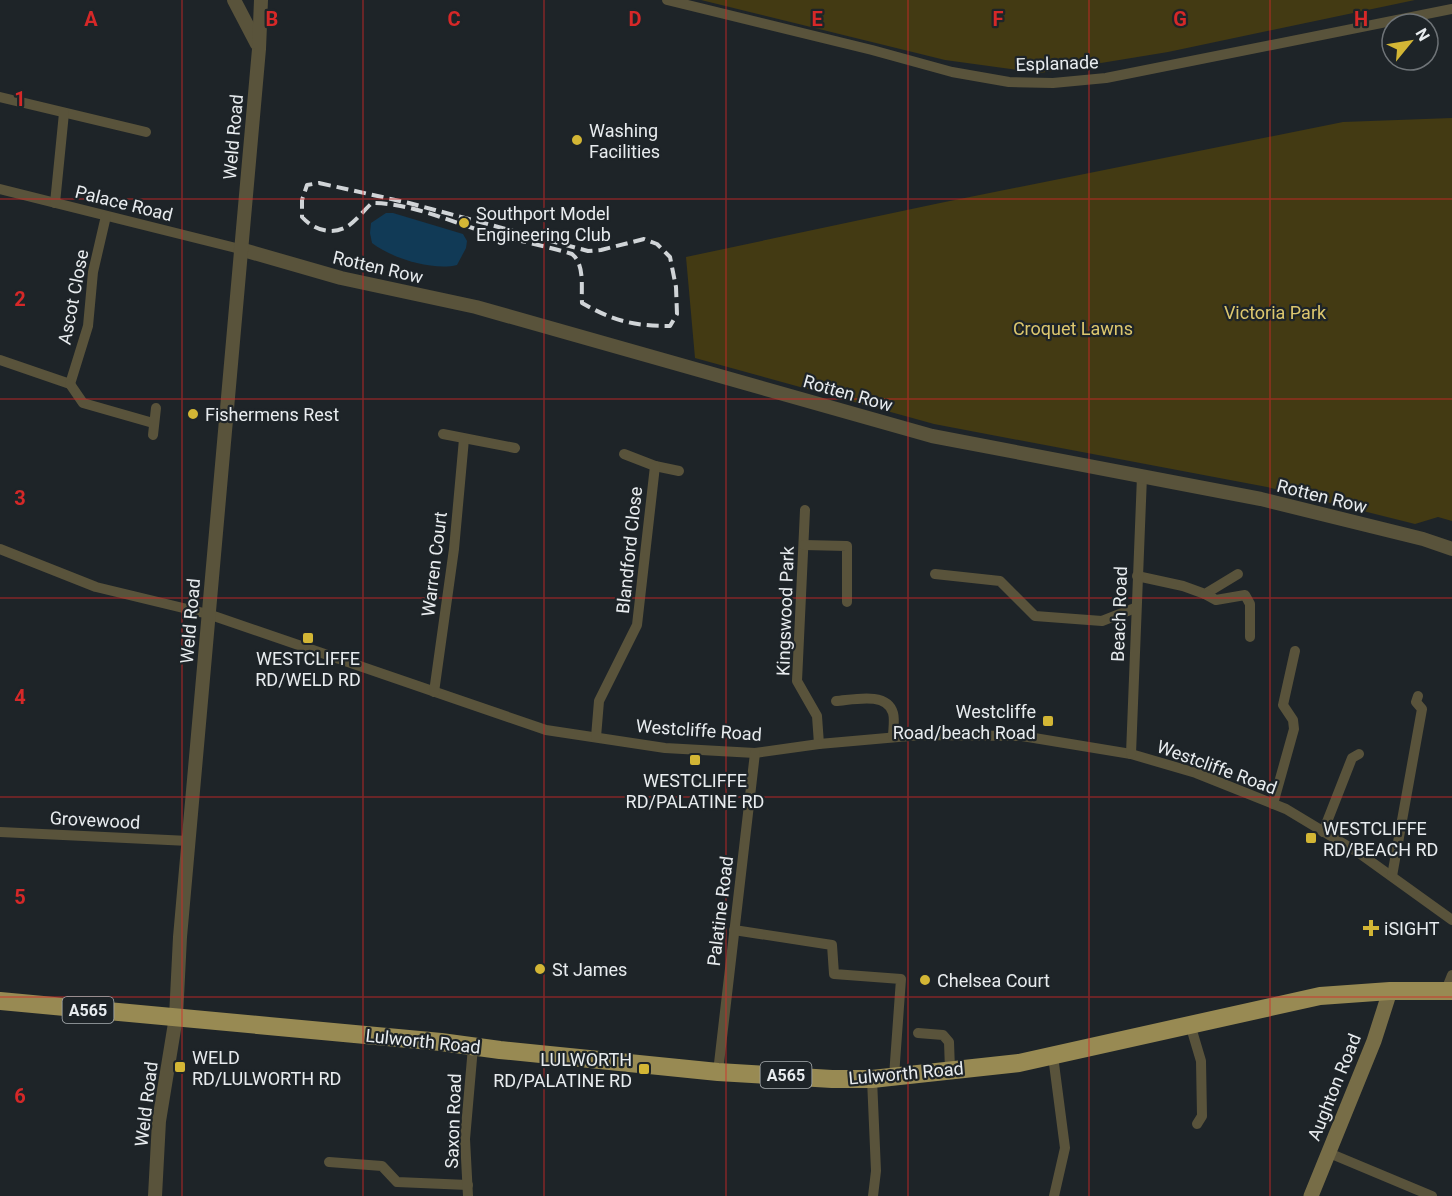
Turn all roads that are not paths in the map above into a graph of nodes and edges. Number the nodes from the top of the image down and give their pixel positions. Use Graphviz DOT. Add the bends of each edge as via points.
graph roads {
  1 [pos="234,0"];
  2 [pos="261,0"];
  3 [pos="667,0"];
  4 [pos="1452,9"];
  5 [pos="259,48"];
  6 [pos="0,97"];
  7 [pos="64,113"];
  8 [pos="147,132"];
  9 [pos="0,189"];
  10 [pos="55,203"];
  11 [pos="106,216"];
  12 [pos="240,249"];
  13 [pos="0,360"];
  14 [pos="70,384"];
  15 [pos="156,408"];
  16 [pos="153,423"];
  17 [pos="443,434"];
  18 [pos="153,435"];
  19 [pos="464,438"];
  20 [pos="515,448"];
  21 [pos="624,454"];
  22 [pos="655,466"];
  23 [pos="679,471"];
  24 [pos="1142,476"];
  25 [pos="805,510"];
  26 [pos="804,545"];
  27 [pos="0,549"];
  28 [pos="1452,549"];
  29 [pos="935,574"];
  30 [pos="1238,574"];
  31 [pos="1137,576"];
  32 [pos="1205,594"];
  33 [pos="847,602"];
  34 [pos="1135,608"];
  35 [pos="208,614"];
  36 [pos="1250,637"];
  37 [pos="1295,651"];
  38 [pos="434,692"];
  39 [pos="1418,696"];
  40 [pos="836,701"];
  41 [pos="596,737"];
  42 [pos="893,737"];
  43 [pos="819,744"];
  44 [pos="755,753"];
  45 [pos="1131,754"];
  46 [pos="1359,754"];
  47 [pos="1273,804"];
  48 [pos="0,832"];
  49 [pos="1323,832"];
  50 [pos="189,841"];
  51 [pos="1392,876"];
  52 [pos="1452,920"];
  53 [pos="734,930"];
  54 [pos="1450,985"];
  55 [pos="1390,991"];
  56 [pos="0,1001"];
  57 [pos="176,1017"];
  58 [pos="1190,1024"];
  59 [pos="918,1034"];
  60 [pos="473,1047"];
  61 [pos="1053,1056"];
  62 [pos="950,1070"];
  63 [pos="718,1072"];
  64 [pos="894,1076"];
  65 [pos="872,1079"];
  66 [pos="1197,1124"];
  67 [pos="1329,1153"];
  68 [pos="329,1162"];
  69 [pos="468,1190"];
  70 [pos="155,1196"];
  71 [pos="873,1196"];
  72 [pos="1054,1196"];
  73 [pos="1311,1196"];
  74 [pos="1432,1196"];
  1 -- 5 [label="street"];
  2 -- 5 [label="street, Weld Road"];
  3 -- 4 [label="street, Esplanade" via="952,72 1009,82 1053,83 1107,78"];
  5 -- 12 [label="street, Weld Road"];
  6 -- 7 [label="street"];
  7 -- 8 [label="street"];
  7 -- 10 [label="street"];
  9 -- 10 [label="street, Palace Road"];
  10 -- 11 [label="street, Palace Road"];
  11 -- 12 [label="street, Palace Road"];
  11 -- 14 [label="street, Ascot Close" via="93,272 88,326"];
  12 -- 24 [label="street, Rotten Row" via="341,278 487,310 932,436"];
  12 -- 35 [label="street, Weld Road"];
  13 -- 14 [label="street"];
  14 -- 16 [label="street" via="83,404"];
  15 -- 16 [label="street"];
  16 -- 18 [label="street"];
  17 -- 19 [label="street"];
  19 -- 20 [label="street"];
  19 -- 38 [label="street, Warren Court"];
  21 -- 22 [label="street, Blandford Close"];
  22 -- 23 [label="street, Blandford Close"];
  22 -- 41 [label="street, Blandford Close" via="637,625 599,701"];
  24 -- 28 [label="street, Rotten Row" via="1261,499"];
  24 -- 31 [label="street, Beach Road"];
  25 -- 26 [label="street, Kingswood Park"];
  26 -- 33 [label="street" via="847,546"];
  26 -- 43 [label="street, Kingswood Park" via="797,681 817,716"];
  27 -- 35 [label="street, Westcliffe Road" via="96,587"];
  29 -- 34 [label="street" via="1000,581 1035,616 1102,621"];
  30 -- 32 [label="street"];
  31 -- 32 [label="street"];
  31 -- 34 [label="street, Beach Road"];
  32 -- 36 [label="street" via="1216,600 1245,595 1250,604"];
  34 -- 45 [label="street, Beach Road"];
  35 -- 38 [label="street, Westcliffe Road"];
  35 -- 50 [label="street, Weld Road"];
  37 -- 47 [label="street" via="1283,705 1294,729"];
  38 -- 41 [label="street, Westcliffe Road" via="546,730"];
  39 -- 51 [label="street" via="1416,702 1422,709"];
  40 -- 42 [label="street" via="879,699 888,704 893,712"];
  41 -- 44 [label="street, Westcliffe Road" via="665,748"];
  42 -- 43 [label="street, Westcliffe Road"];
  42 -- 45 [label="street, Westcliffe Road" via="1022,736"];
  43 -- 44 [label="street, Westcliffe Road"];
  44 -- 53 [label="street, Palatine Road"];
  45 -- 47 [label="street, Westcliffe Road" via="1196,773"];
  46 -- 49 [label="street" via="1352,758"];
  47 -- 49 [label="street, Westcliffe Road"];
  48 -- 50 [label="street, Grovewood"];
  49 -- 51 [label="street, Westcliffe Road"];
  50 -- 57 [label="street, Weld Road"];
  51 -- 52 [label="street, Westcliffe Road"];
  53 -- 63 [label="street, Palatine Road"];
  53 -- 64 [label="street" via="832,945 834,974 901,979"];
  54 -- 55 [label="highway, Lulworth Road / A565"];
  55 -- 58 [label="highway, Lulworth Road / A565" via="1320,996"];
  55 -- 67 [label="main road, Aughton Road"];
  56 -- 57 [label="highway, A565"];
  57 -- 60 [label="highway, Lulworth Road / A565"];
  57 -- 70 [label="street, Weld Road" via="159,1121"];
  58 -- 61 [label="highway, Lulworth Road / A565"];
  58 -- 66 [label="street" via="1201,1061 1202,1116"];
  59 -- 62 [label="street" via="943,1035 949,1042"];
  60 -- 63 [label="highway, Lulworth Road / A565"];
  60 -- 69 [label="street, Saxon Road" via="465,1139"];
  61 -- 62 [label="highway, Lulworth Road / A565"];
  61 -- 72 [label="street" via="1065,1148"];
  62 -- 64 [label="highway, Lulworth Road / A565"];
  63 -- 65 [label="highway, Lulworth Road / A565"];
  64 -- 65 [label="highway, Lulworth Road / A565"];
  65 -- 71 [label="street" via="876,1171"];
  67 -- 73 [label="main road, Aughton Road"];
  67 -- 74 [label="street"];
  68 -- 69 [label="street" via="382,1166 397,1182"];
}
